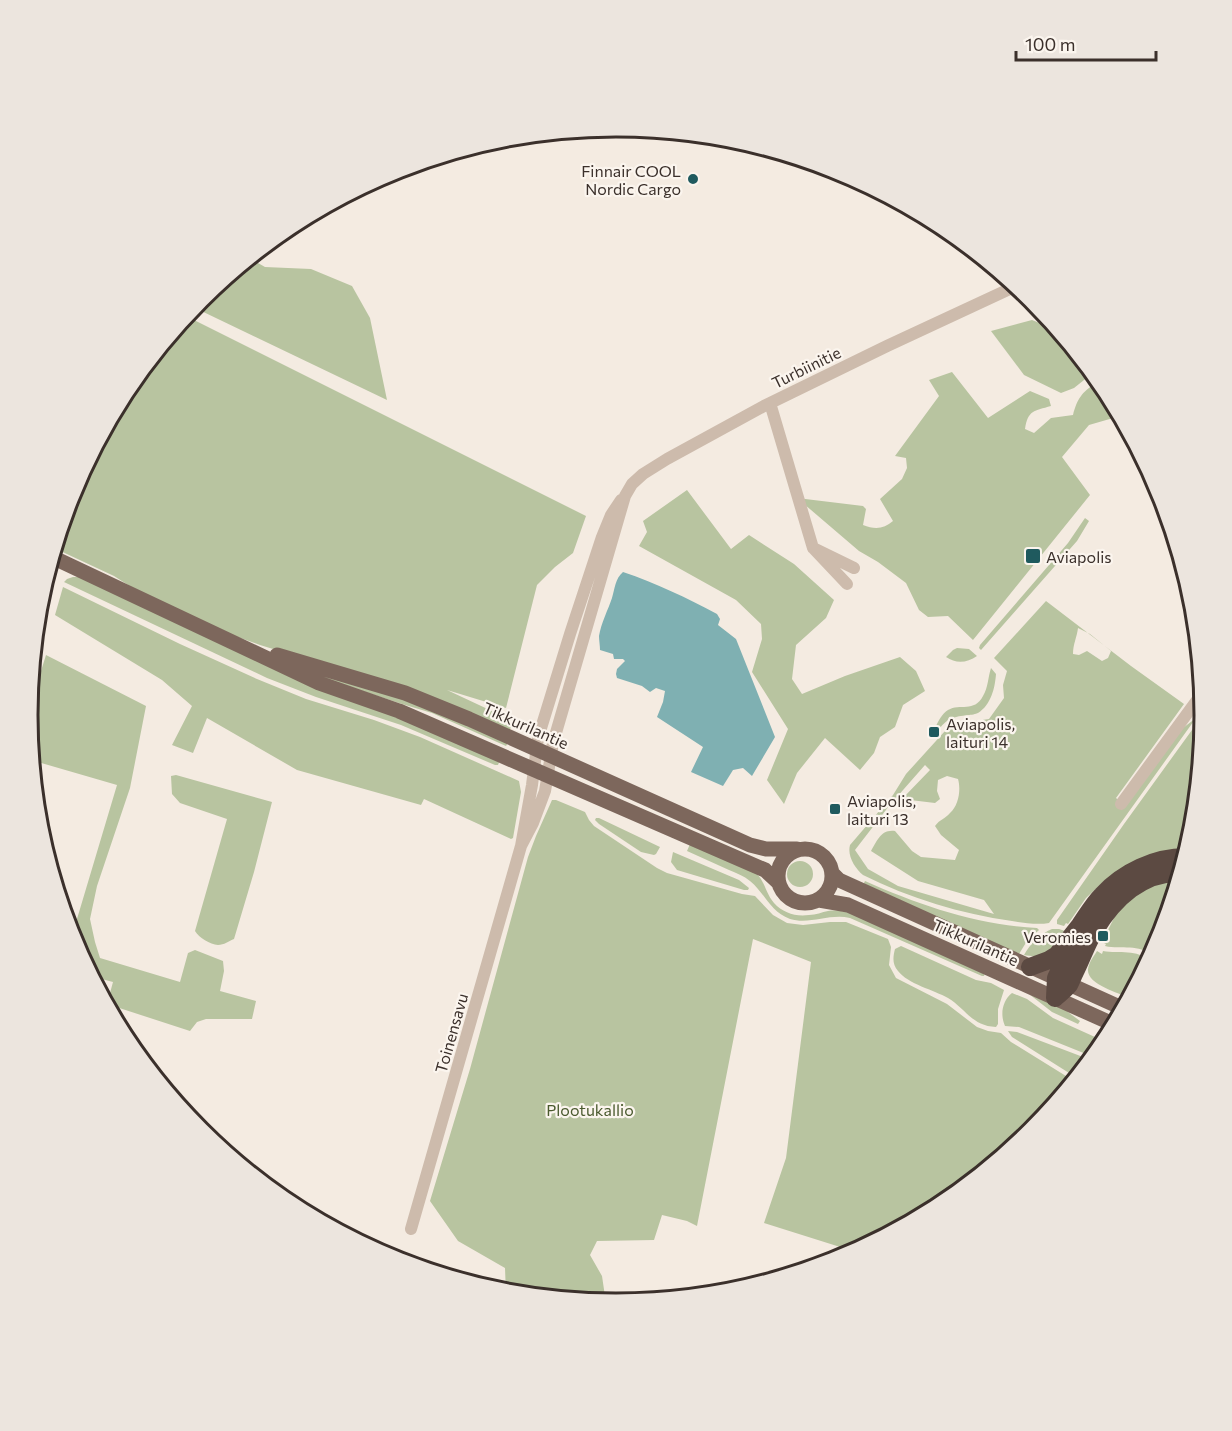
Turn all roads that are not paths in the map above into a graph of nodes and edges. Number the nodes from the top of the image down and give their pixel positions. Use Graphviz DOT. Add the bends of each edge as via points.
graph roads {
  1 [pos="1007,290"];
  2 [pos="770,403"];
  3 [pos="625,496"];
  4 [pos="813,548"];
  5 [pos="59,560"];
  6 [pos="854,568"];
  7 [pos="847,584"];
  8 [pos="234,643"];
  9 [pos="1194,705"];
  10 [pos="536,749"];
  11 [pos="552,756"];
  12 [pos="533,769"];
  13 [pos="549,775"];
  14 [pos="1121,804"];
  15 [pos="521,846"];
  16 [pos="796,849"];
  17 [pos="1176,858"];
  18 [pos="1173,873"];
  19 [pos="833,874"];
  20 [pos="778,883"];
  21 [pos="819,900"];
  22 [pos="1081,923"];
  23 [pos="1030,967"];
  24 [pos="1063,981"];
  25 [pos="1055,998"];
  26 [pos="1117,1006"];
  27 [pos="1107,1021"];
  28 [pos="411,1229"];
  1 -- 2 [label="street, Turbiinitie"];
  2 -- 3 [label="street, Turbiinitie" via="651,469 632,484"];
  2 -- 4 [label="street"];
  3 -- 10 [label="street, Turbiinitie" via="602,537"];
  3 -- 11 [label="street, Turbiinitie"];
  4 -- 6 [label="street"];
  4 -- 7 [label="street"];
  5 -- 8 [label="main road, Tikkurilantie"];
  8 -- 10 [label="main road, Tikkurilantie" via="405,693"];
  8 -- 12 [label="main road, Tikkurilantie" via="319,683 399,711"];
  9 -- 14 [label="street"];
  10 -- 11 [label="main road, Tikkurilantie"];
  10 -- 12 [label="street, Toinensavu"];
  11 -- 13 [label="street, Toinensavu"];
  11 -- 16 [label="main road, Tikkurilantie" via="750,845"];
  12 -- 13 [label="main road, Tikkurilantie"];
  12 -- 15 [label="street, Toinensavu"];
  13 -- 15 [label="street, Toinensavu"];
  13 -- 20 [label="main road, Tikkurilantie" via="765,870"];
  15 -- 28 [label="street, Toinensavu"];
  16 -- 19 [label="main road" via="822,854"];
  16 -- 20 [label="main road" via="782,862"];
  17 -- 22 [label="highway" via="1161,860 1129,874 1104,892"];
  18 -- 24 [label="highway" via="1146,880 1122,896"];
  19 -- 21 [label="main road" via="829,890"];
  19 -- 23 [label="main road, Tikkurilantie"];
  20 -- 21 [label="main road" via="798,903"];
  21 -- 25 [label="main road, Tikkurilantie" via="849,905"];
  22 -- 23 [label="highway" via="1057,955"];
  22 -- 24 [label="highway"];
  23 -- 24 [label="main road, Tikkurilantie"];
  24 -- 25 [label="highway"];
  24 -- 26 [label="main road, Tikkurilantie"];
  25 -- 27 [label="main road, Tikkurilantie"];
}
